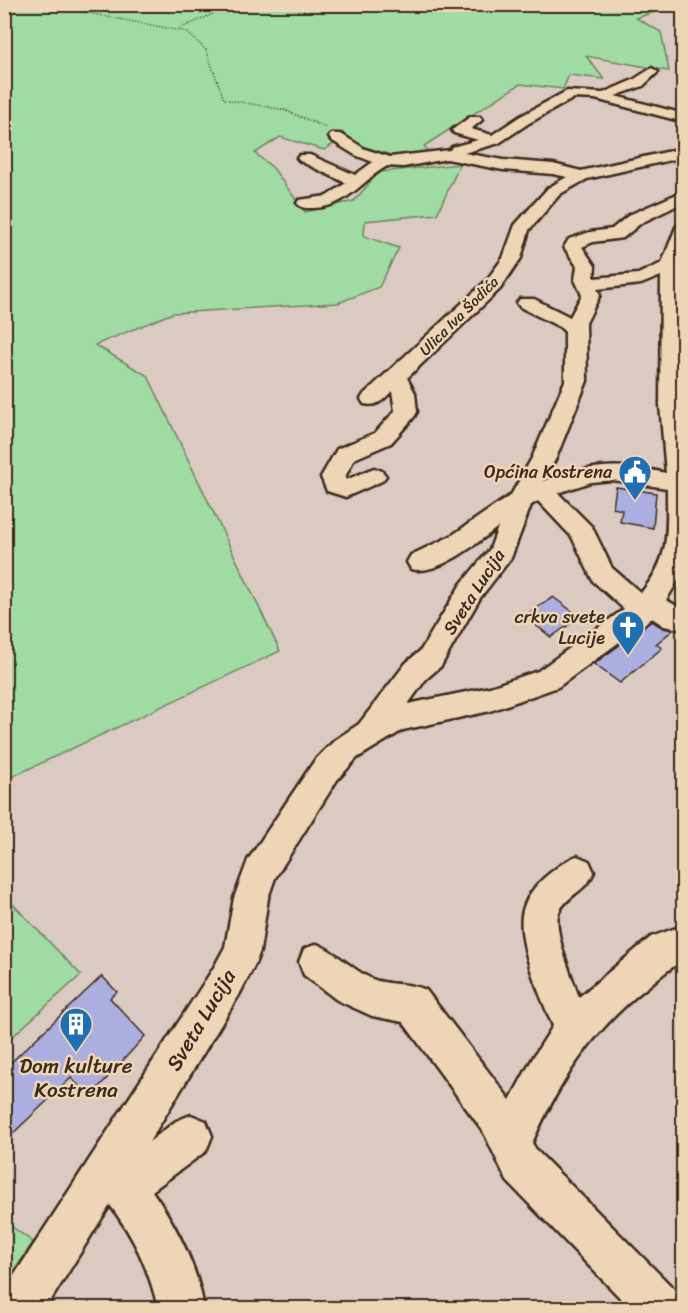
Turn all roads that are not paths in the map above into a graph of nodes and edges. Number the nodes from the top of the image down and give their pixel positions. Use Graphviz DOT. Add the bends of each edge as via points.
graph roads {
  1 [pos="652,72"];
  2 [pos="594,89"];
  3 [pos="657,95"];
  4 [pos="608,96"];
  5 [pos="632,101"];
  6 [pos="526,103"];
  7 [pos="546,107"];
  8 [pos="684,118"];
  9 [pos="475,120"];
  10 [pos="336,137"];
  11 [pos="494,140"];
  12 [pos="457,150"];
  13 [pos="483,151"];
  14 [pos="360,152"];
  15 [pos="684,152"];
  16 [pos="544,154"];
  17 [pos="305,158"];
  18 [pos="385,161"];
  19 [pos="350,166"];
  20 [pos="528,166"];
  21 [pos="581,176"];
  22 [pos="357,182"];
  23 [pos="684,196"];
  24 [pos="305,203"];
  25 [pos="678,250"];
  26 [pos="586,284"];
  27 [pos="527,303"];
  28 [pos="677,304"];
  29 [pos="575,331"];
  30 [pos="677,344"];
  31 [pos="396,377"];
  32 [pos="372,399"];
  33 [pos="374,476"];
  34 [pos="680,483"];
  35 [pos="530,495"];
  36 [pos="420,562"];
  37 [pos="647,605"];
  38 [pos="684,621"];
  39 [pos="370,733"];
  40 [pos="577,872"];
  41 [pos="676,946"];
  42 [pos="317,962"];
  43 [pos="575,1032"];
  44 [pos="191,1136"];
  45 [pos="510,1146"];
  46 [pos="115,1178"];
  47 [pos="20,1308"];
  48 [pos="181,1308"];
  49 [pos="661,1308"];
  1 -- 4 [label="street"];
  2 -- 4 [label="street" via="605,82 612,83"];
  3 -- 5 [label="street"];
  4 -- 5 [label="street"];
  4 -- 7 [label="street" via="572,94"];
  5 -- 8 [label="street"];
  6 -- 7 [label="street"];
  7 -- 11 [label="street"];
  9 -- 11 [label="street" via="459,130"];
  10 -- 14 [label="street"];
  11 -- 12 [label="street"];
  11 -- 13 [label="street"];
  14 -- 18 [label="street"];
  14 -- 19 [label="street"];
  15 -- 21 [label="street, Ulica Iva Šodića"];
  16 -- 20 [label="street"];
  17 -- 22 [label="street"];
  18 -- 20 [label="street, Ulica Iva Šodića" via="403,162 447,154"];
  18 -- 22 [label="street"];
  20 -- 21 [label="street, Ulica Iva Šodića"];
  21 -- 31 [label="street, Ulica Iva Šodića" via="546,197 521,229 512,258 493,285"];
  22 -- 24 [label="street" via="341,197 318,204"];
  23 -- 26 [label="street, Sveta Lucija" via="635,219 616,234 574,243 588,269"];
  25 -- 26 [label="street" via="643,279"];
  25 -- 28 [label="street, Sveta Lucija"];
  26 -- 29 [label="street, Sveta Lucija" via="591,295"];
  27 -- 29 [label="street"];
  28 -- 30 [label="street, Sveta Lucija"];
  29 -- 35 [label="street, Sveta Lucija" via="576,381"];
  30 -- 34 [label="street, Sveta Lucija" via="671,405"];
  31 -- 32 [label="street, Ulica Iva Šodića"];
  31 -- 33 [label="street" via="404,393 406,412 383,438 345,454 333,477 335,485 346,489"];
  34 -- 35 [label="street, Sveta Lucija" via="614,472"];
  34 -- 37 [label="street, Sveta Lucija" via="680,542 673,567"];
  35 -- 36 [label="street, Sveta Lucija" via="467,540"];
  35 -- 37 [label="street" via="584,532 602,574"];
  35 -- 39 [label="street, Sveta Lucija" via="502,552 470,591 431,658 416,671"];
  37 -- 38 [label="street"];
  37 -- 39 [label="street, Sveta Lucija" via="548,680 490,699 396,720"];
  39 -- 46 [label="street, Sveta Lucija" via="346,749 326,770 260,871 250,898 242,951"];
  40 -- 43 [label="street" via="543,904 539,918 555,983"];
  41 -- 43 [label="street" via="664,950 598,1004"];
  42 -- 45 [label="street" via="353,991 385,1003 412,1003 497,1117"];
  43 -- 45 [label="street" via="528,1105"];
  44 -- 46 [label="street"];
  45 -- 49 [label="street" via="522,1166"];
  46 -- 47 [label="street, Sveta Lucija"];
  46 -- 48 [label="street" via="160,1240"];
}
